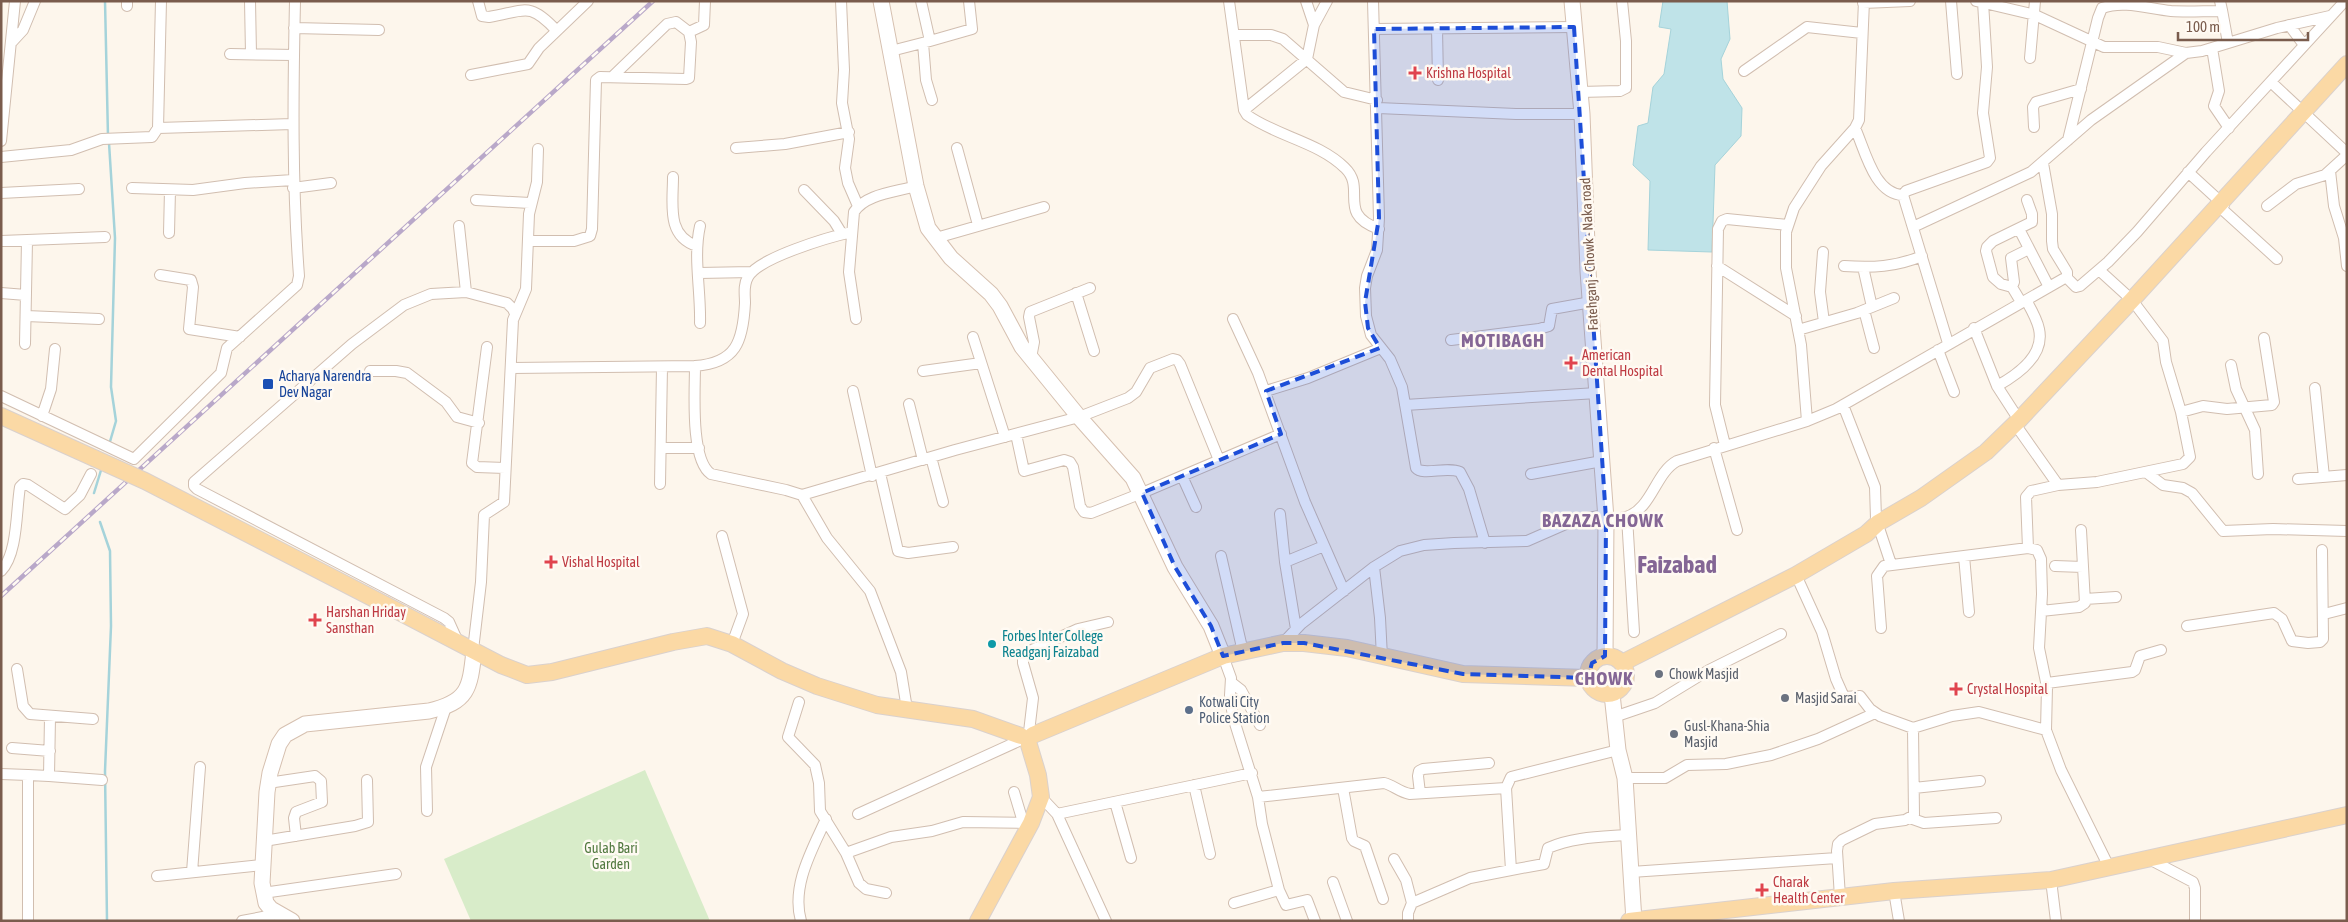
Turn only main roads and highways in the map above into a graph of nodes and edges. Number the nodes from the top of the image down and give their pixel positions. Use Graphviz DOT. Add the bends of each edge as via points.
graph roads {
  1 [pos="2347,64"];
  2 [pos="2347,78"];
  3 [pos="2308,115"];
  4 [pos="1,416"];
  5 [pos="1622,663"];
  6 [pos="1588,678"];
  7 [pos="1027,738"];
  8 [pos="2347,816"];
  9 [pos="1633,920"];
  10 [pos="978,921"];
  1 -- 3 [label="main road"];
  2 -- 3 [label="main road"];
  3 -- 5 [label="main road" via="1989,460 1943,494 1796,575"];
  4 -- 7 [label="main road, bridge" via="145,481 527,675 707,636 732,644 817,686 877,705 973,719"];
  5 -- 6 [label="main road" via="1618,658 1605,656 1592,663"];
  5 -- 6 [label="main road" via="1626,668 1626,682 1618,692 1602,694 1594,690"];
  6 -- 7 [label="main road" via="1463,674 1326,645 1283,643 1223,656"];
  7 -- 10 [label="main road" via="1041,797"];
  8 -- 9 [label="main road" via="2051,880 1894,891"];
}
